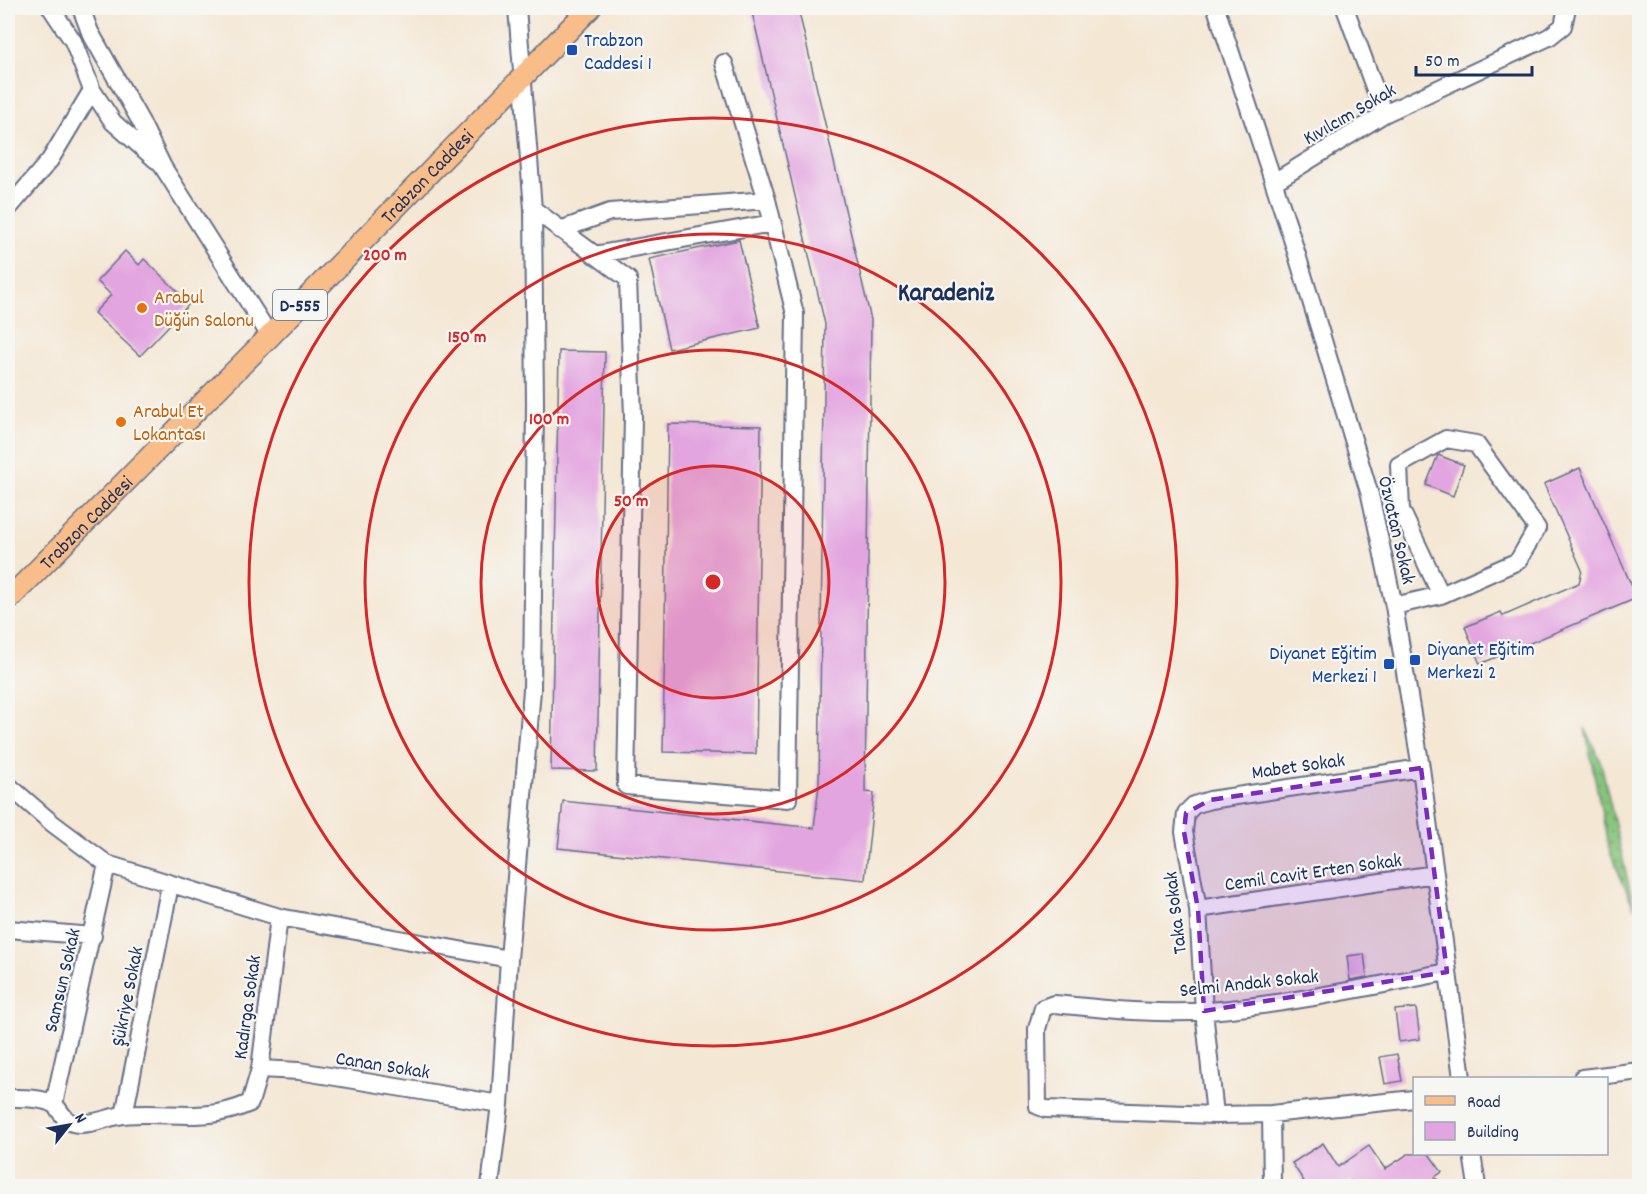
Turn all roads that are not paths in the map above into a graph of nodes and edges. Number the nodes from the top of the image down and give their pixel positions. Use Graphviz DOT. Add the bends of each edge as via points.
graph roads {
  1 [pos="51,8"];
  2 [pos="81,8"];
  3 [pos="517,8"];
  4 [pos="590,8"];
  5 [pos="1216,8"];
  6 [pos="1345,8"];
  7 [pos="1567,10"];
  8 [pos="724,63"];
  9 [pos="521,79"];
  10 [pos="92,90"];
  11 [pos="1384,114"];
  12 [pos="163,167"];
  13 [pos="1274,182"];
  14 [pos="767,200"];
  15 [pos="8,209"];
  16 [pos="533,209"];
  17 [pos="772,223"];
  18 [pos="560,230"];
  19 [pos="594,255"];
  20 [pos="270,336"];
  21 [pos="1441,595"];
  22 [pos="8,600"];
  23 [pos="1394,606"];
  24 [pos="1421,768"];
  25 [pos="8,785"];
  26 [pos="1186,813"];
  27 [pos="106,864"];
  28 [pos="1435,874"];
  29 [pos="170,885"];
  30 [pos="1198,909"];
  31 [pos="279,916"];
  32 [pos="8,929"];
  33 [pos="93,936"];
  34 [pos="509,958"];
  35 [pos="1447,972"];
  36 [pos="1204,1011"];
  37 [pos="260,1069"];
  38 [pos="1640,1071"];
  39 [pos="1462,1077"];
  40 [pos="1590,1077"];
  41 [pos="8,1098"];
  42 [pos="1413,1099"];
  43 [pos="54,1104"];
  44 [pos="500,1104"];
  45 [pos="1271,1114"];
  46 [pos="124,1115"];
  47 [pos="1215,1115"];
  48 [pos="1472,1155"];
  49 [pos="490,1186"];
  50 [pos="1272,1186"];
  51 [pos="1477,1186"];
  1 -- 10 [label="street" via="73,41"];
  2 -- 12 [label="street" via="90,32"];
  3 -- 9 [label="street"];
  4 -- 9 [label="main road, Trabzon Caddesi / D-555"];
  5 -- 13 [label="street, Özvatan Sokak"];
  6 -- 11 [label="street"];
  7 -- 11 [label="street, Kıvılcım Sokak" via="1563,26 1549,37"];
  8 -- 14 [label="street"];
  9 -- 16 [label="street"];
  9 -- 20 [label="main road, Trabzon Caddesi / D-555"];
  10 -- 12 [label="street" via="113,122"];
  10 -- 15 [label="street" via="50,160"];
  11 -- 13 [label="street, Kıvılcım Sokak"];
  12 -- 20 [label="street"];
  13 -- 23 [label="street, Özvatan Sokak" via="1370,495"];
  14 -- 17 [label="street"];
  14 -- 18 [label="street" via="610,212"];
  16 -- 18 [label="street"];
  16 -- 34 [label="street" via="532,690"];
  17 -- 19 [label="street"];
  17 -- 19 [label="street" via="795,314 788,799 626,786 633,416 628,279"];
  18 -- 19 [label="street"];
  20 -- 22 [label="main road, Trabzon Caddesi / D-555"];
  21 -- 21 [label="street" via="1401,510 1399,465 1446,439 1476,444 1538,528 1518,561"];
  21 -- 23 [label="street"];
  23 -- 24 [label="street, Özvatan Sokak"];
  24 -- 26 [label="street, Mabet Sokak" via="1210,800 1194,805"];
  24 -- 28 [label="street, Özvatan Sokak"];
  25 -- 27 [label="street"];
  26 -- 30 [label="street, Taka Sokak" via="1184,832"];
  27 -- 29 [label="street"];
  27 -- 33 [label="street, Samsun Sokak"];
  28 -- 30 [label="street, Cemil Cavit Erten Sokak"];
  28 -- 35 [label="street, Özvatan Sokak"];
  29 -- 31 [label="street"];
  29 -- 46 [label="street, Şükriye Sokak"];
  30 -- 36 [label="street, Taka Sokak"];
  31 -- 34 [label="street"];
  31 -- 37 [label="street, Kadırga Sokak"];
  32 -- 33 [label="street"];
  33 -- 43 [label="street, Samsun Sokak"];
  34 -- 44 [label="street"];
  35 -- 36 [label="street, Selmi Andak Sokak" via="1323,996"];
  35 -- 39 [label="street, Özvatan Sokak"];
  36 -- 47 [label="street, Taka Sokak"];
  36 -- 47 [label="street, Selmi Andak Sokak" via="1146,1012 1054,1004 1042,1008 1037,1029 1038,1106"];
  37 -- 44 [label="street, Canan Sokak" via="299,1071"];
  37 -- 46 [label="street, Kadırga Sokak" via="250,1103 229,1112 204,1116"];
  38 -- 40 [label="street"];
  41 -- 43 [label="street"];
  42 -- 45 [label="street"];
  43 -- 46 [label="street" via="62,1117 73,1123"];
  44 -- 49 [label="street"];
  45 -- 47 [label="street"];
  45 -- 50 [label="street"];
  48 -- 51 [label="street"];
}
